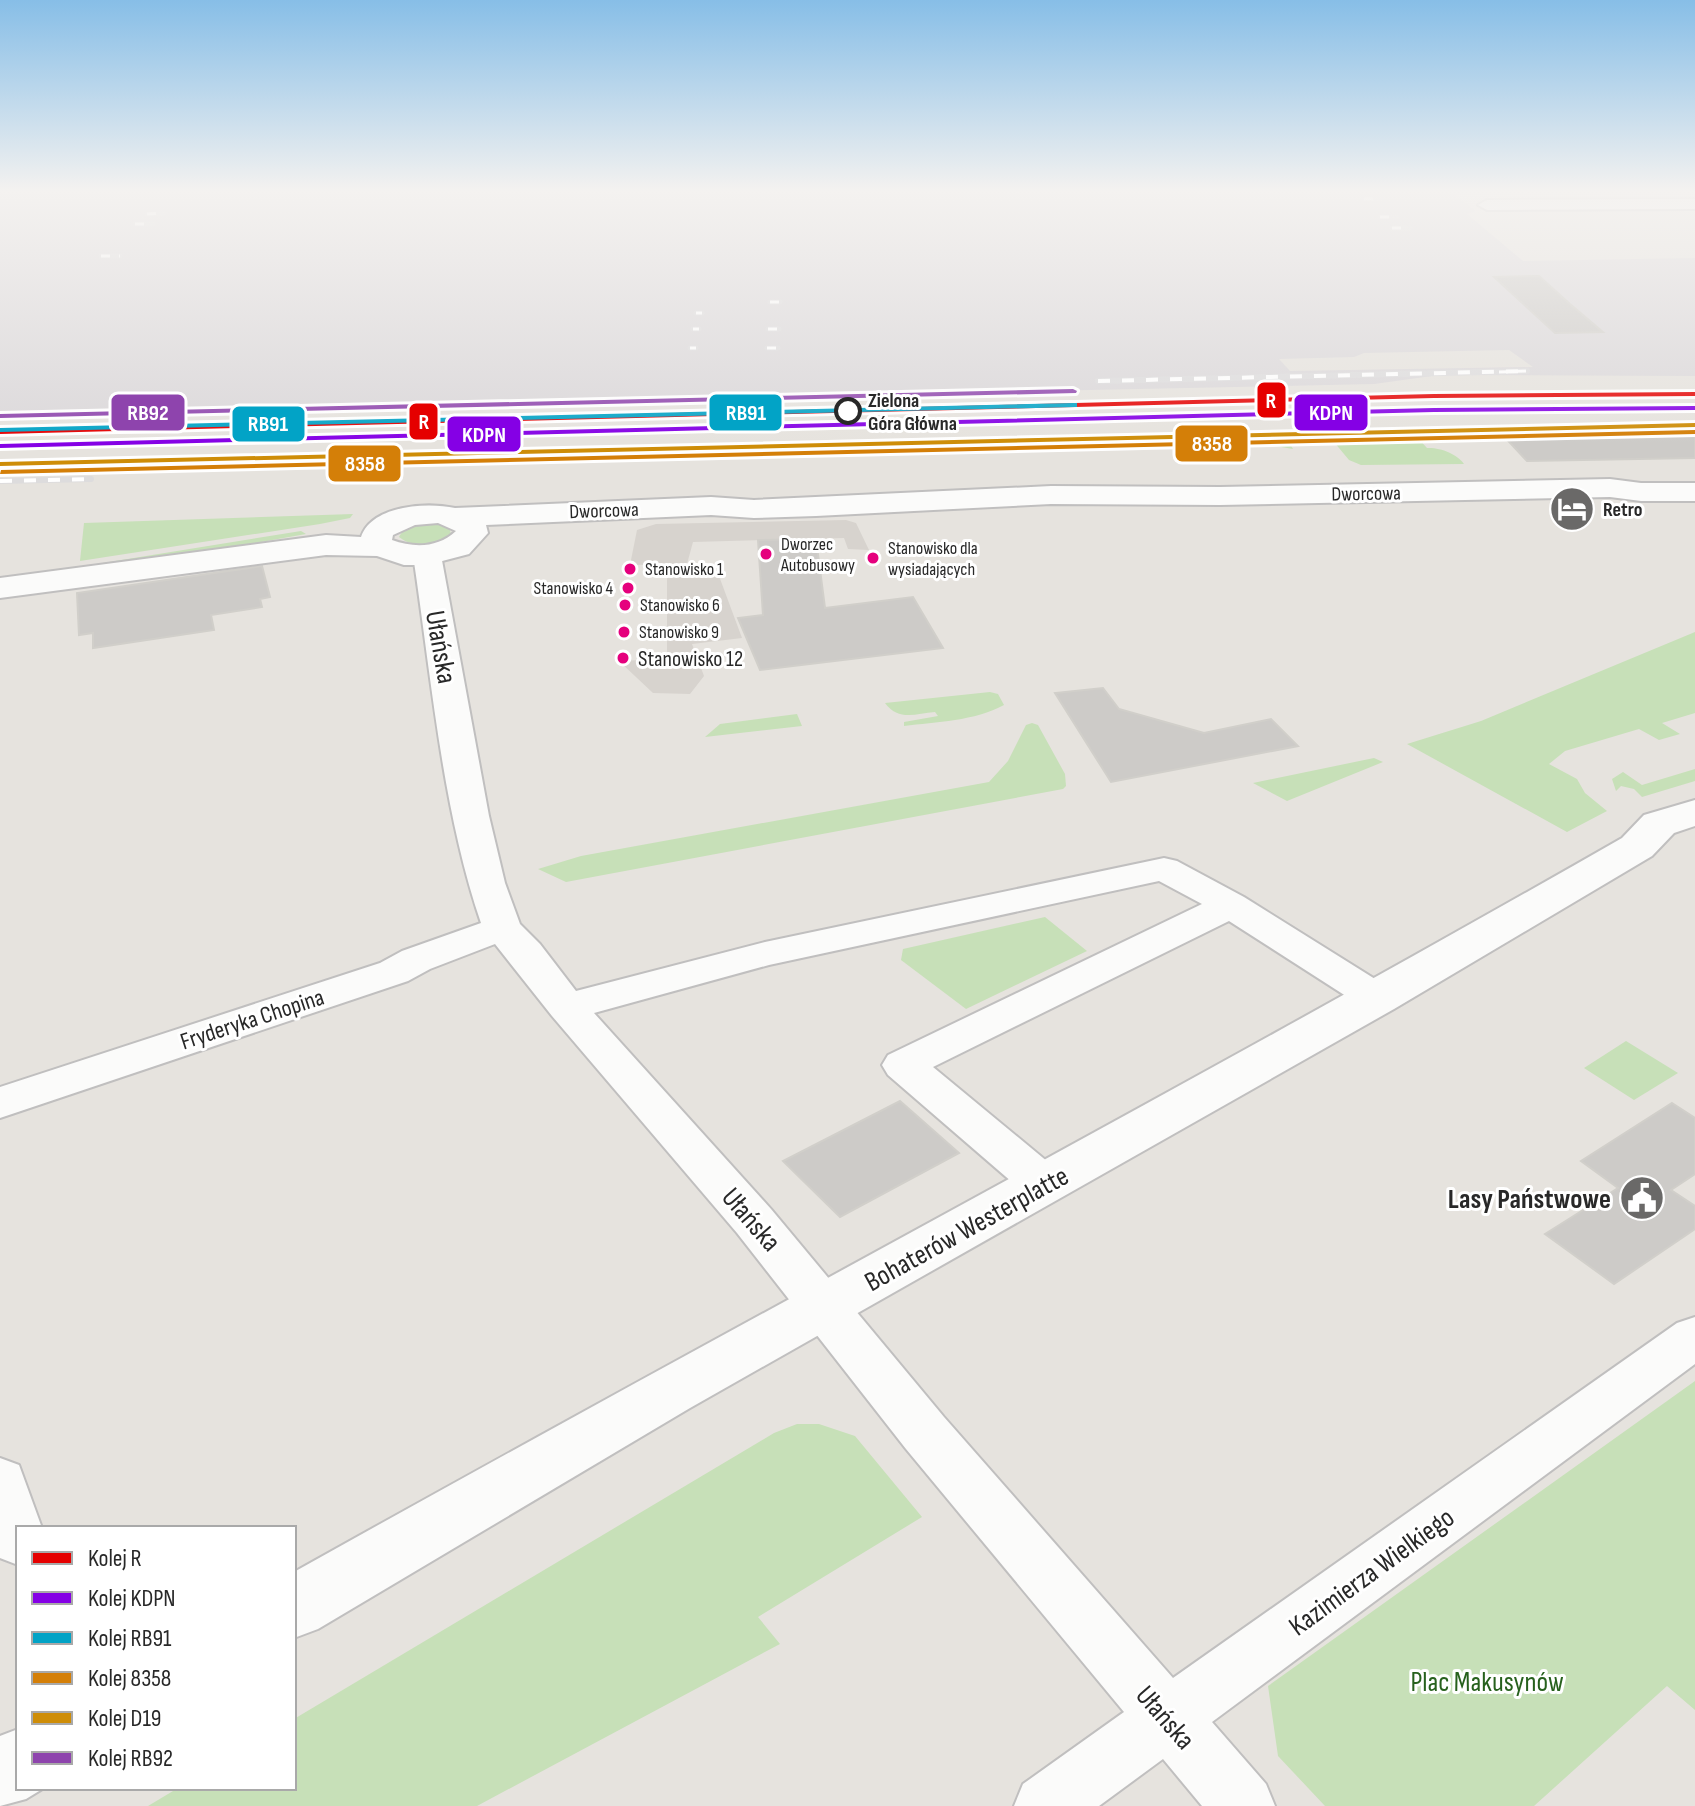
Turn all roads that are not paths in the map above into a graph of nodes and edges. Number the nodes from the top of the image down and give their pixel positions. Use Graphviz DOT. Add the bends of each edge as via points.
graph roads {
  1 [pos="1695,482"];
  2 [pos="1610,488"];
  3 [pos="1695,492"];
  4 [pos="463,525"];
  5 [pos="384,536"];
  6 [pos="427,555"];
  7 [pos="0,588"];
  8 [pos="1695,812"];
  9 [pos="1695,834"];
  10 [pos="1637,847"];
  11 [pos="1231,905"];
  12 [pos="502,928"];
  13 [pos="1377,998"];
  14 [pos="566,1007"];
  15 [pos="0,1103"];
  16 [pos="1044,1184"];
  17 [pos="826,1306"];
  18 [pos="1695,1337"];
  19 [pos="0,1481"];
  20 [pos="16,1533"];
  21 [pos="296,1606"];
  22 [pos="1168,1718"];
  23 [pos="1046,1806"];
  24 [pos="1243,1806"];
  1 -- 2 [label="street, Dworcowa"];
  2 -- 3 [label="street, Dworcowa"];
  2 -- 4 [label="street, Dworcowa" via="1026,499"];
  4 -- 5 [label="street, Dworcowa" via="425,515"];
  4 -- 6 [label="street" via="458,547"];
  5 -- 6 [label="street" via="404,555"];
  5 -- 7 [label="street"];
  6 -- 12 [label="street, Ułańska" via="471,816"];
  8 -- 10 [label="street, Bohaterów Westerplatte" via="1659,824"];
  9 -- 10 [label="street, Bohaterów Westerplatte"];
  10 -- 13 [label="street, Bohaterów Westerplatte"];
  11 -- 13 [label="street"];
  11 -- 14 [label="street" via="1164,869 765,954"];
  11 -- 16 [label="street" via="903,1065"];
  12 -- 14 [label="street, Ułańska"];
  12 -- 15 [label="street, Fryderyka Chopina" via="394,972"];
  13 -- 16 [label="street, Bohaterów Westerplatte"];
  14 -- 17 [label="street, Ułańska"];
  16 -- 17 [label="street, Bohaterów Westerplatte"];
  17 -- 21 [label="street, Bohaterów Westerplatte"];
  17 -- 22 [label="street, Ułańska" via="925,1433"];
  18 -- 22 [label="street, Kazimierza Wielkiego"];
  19 -- 20 [label="street"];
  22 -- 23 [label="street, Kazimierza Wielkiego"];
  22 -- 24 [label="street, Ułańska"];
}
